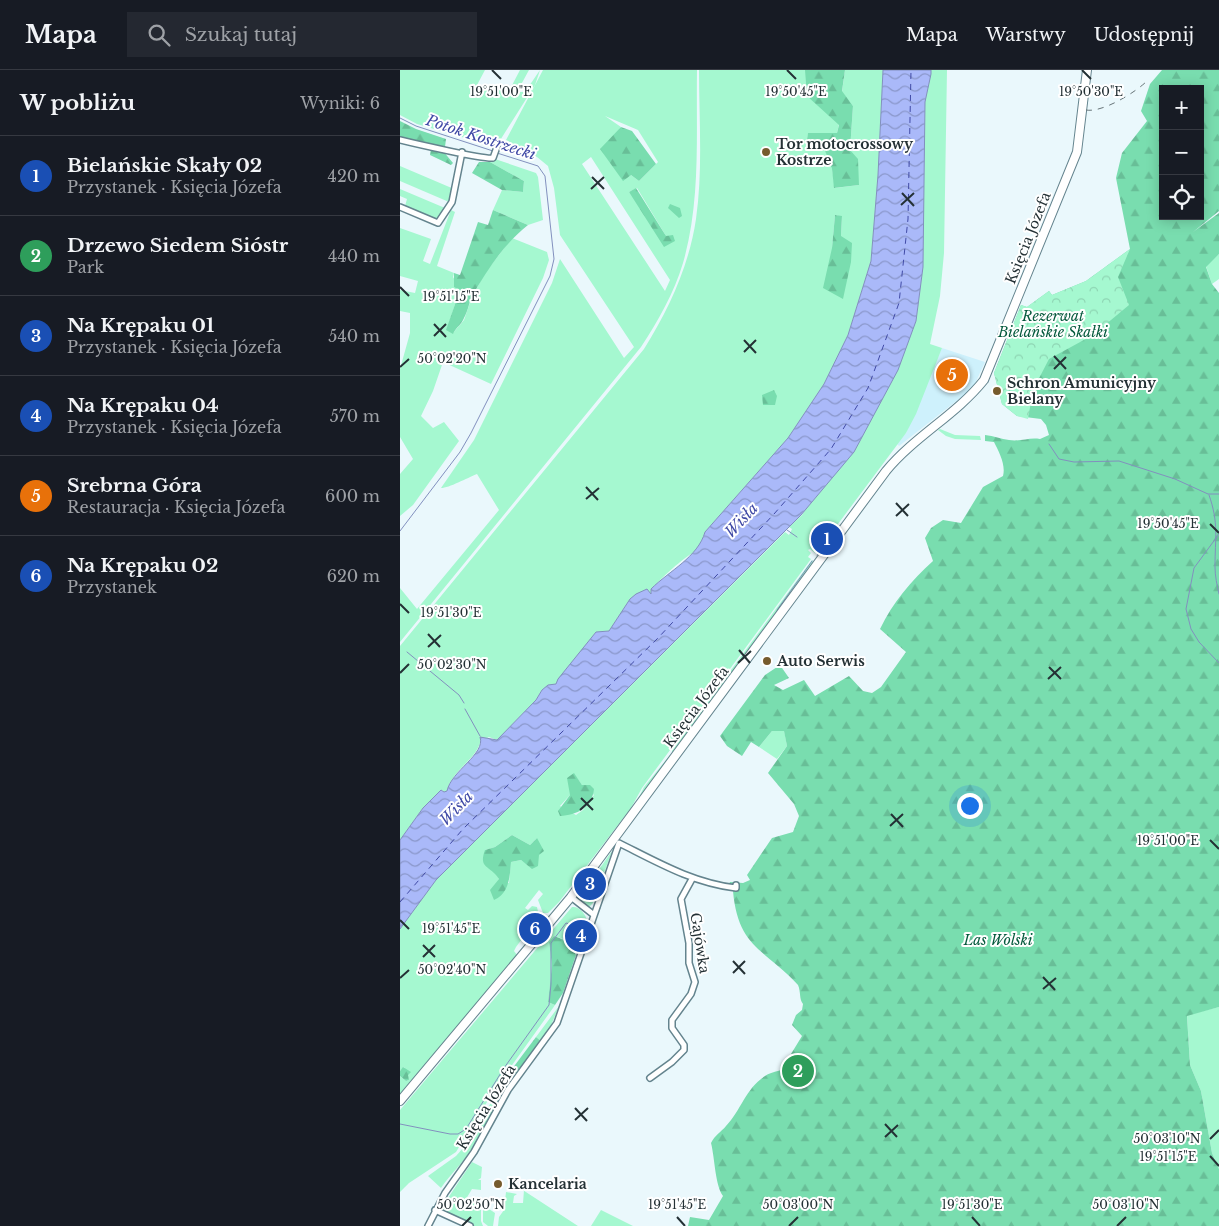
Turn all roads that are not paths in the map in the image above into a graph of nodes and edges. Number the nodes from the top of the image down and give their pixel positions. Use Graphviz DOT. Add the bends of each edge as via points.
graph roads {
  1 [pos="1088,70"];
  2 [pos="400,140"];
  3 [pos="497,147"];
  4 [pos="462,152"];
  5 [pos="400,207"];
  6 [pos="692,879"];
  7 [pos="736,885"];
  8 [pos="571,897"];
  9 [pos="594,915"];
  10 [pos="650,1078"];
  11 [pos="400,1101"];
  12 [pos="436,1210"];
  13 [pos="428,1226"];
  14 [pos="470,1226"];
  1 -- 8 [label="main road, Księcia Józefa" via="1077,152 984,380 971,395 900,455 877,482"];
  2 -- 4 [label="street"];
  3 -- 4 [label="street" via="493,158 483,159"];
  4 -- 5 [label="street" via="452,202 438,223"];
  6 -- 7 [label="street" via="718,886 736,888"];
  6 -- 9 [label="street, Księcia Józefa" via="619,843"];
  6 -- 10 [label="street, Gajówka" via="681,899 689,963 695,982 691,994 672,1020 672,1028 684,1050"];
  8 -- 9 [label="street"];
  8 -- 11 [label="main road, Księcia Józefa"];
  9 -- 12 [label="street, Księcia Józefa" via="557,1023 508,1090 474,1152"];
  12 -- 13 [label="street, Księcia Józefa"];
  12 -- 14 [label="street"];
}
